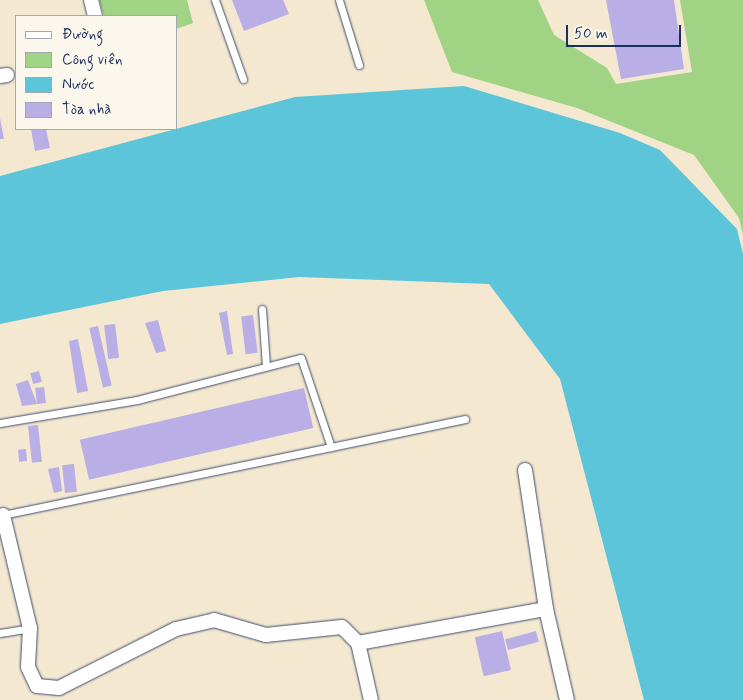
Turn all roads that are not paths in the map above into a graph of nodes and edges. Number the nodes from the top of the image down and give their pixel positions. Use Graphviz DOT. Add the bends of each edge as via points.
graph roads {
  1 [pos="91,0"];
  2 [pos="215,0"];
  3 [pos="339,0"];
  4 [pos="95,15"];
  5 [pos="359,65"];
  6 [pos="243,79"];
  7 [pos="262,309"];
  8 [pos="266,366"];
  9 [pos="465,419"];
  10 [pos="0,423"];
  11 [pos="330,447"];
  12 [pos="525,470"];
  13 [pos="1,516"];
  14 [pos="546,609"];
  15 [pos="30,628"];
  16 [pos="0,632"];
  17 [pos="358,643"];
  18 [pos="371,700"];
  19 [pos="567,700"];
  1 -- 4 [label="street"];
  2 -- 6 [label="lane"];
  3 -- 5 [label="lane"];
  7 -- 8 [label="lane"];
  8 -- 10 [label="lane" via="137,400"];
  8 -- 11 [label="lane" via="301,358"];
  9 -- 11 [label="lane"];
  11 -- 13 [label="lane"];
  12 -- 14 [label="street"];
  13 -- 15 [label="street"];
  14 -- 17 [label="street"];
  14 -- 19 [label="street"];
  15 -- 16 [label="lane"];
  15 -- 17 [label="street" via="31,679 48,690 204,620 223,621 266,635 342,627"];
  17 -- 18 [label="street"];
}
